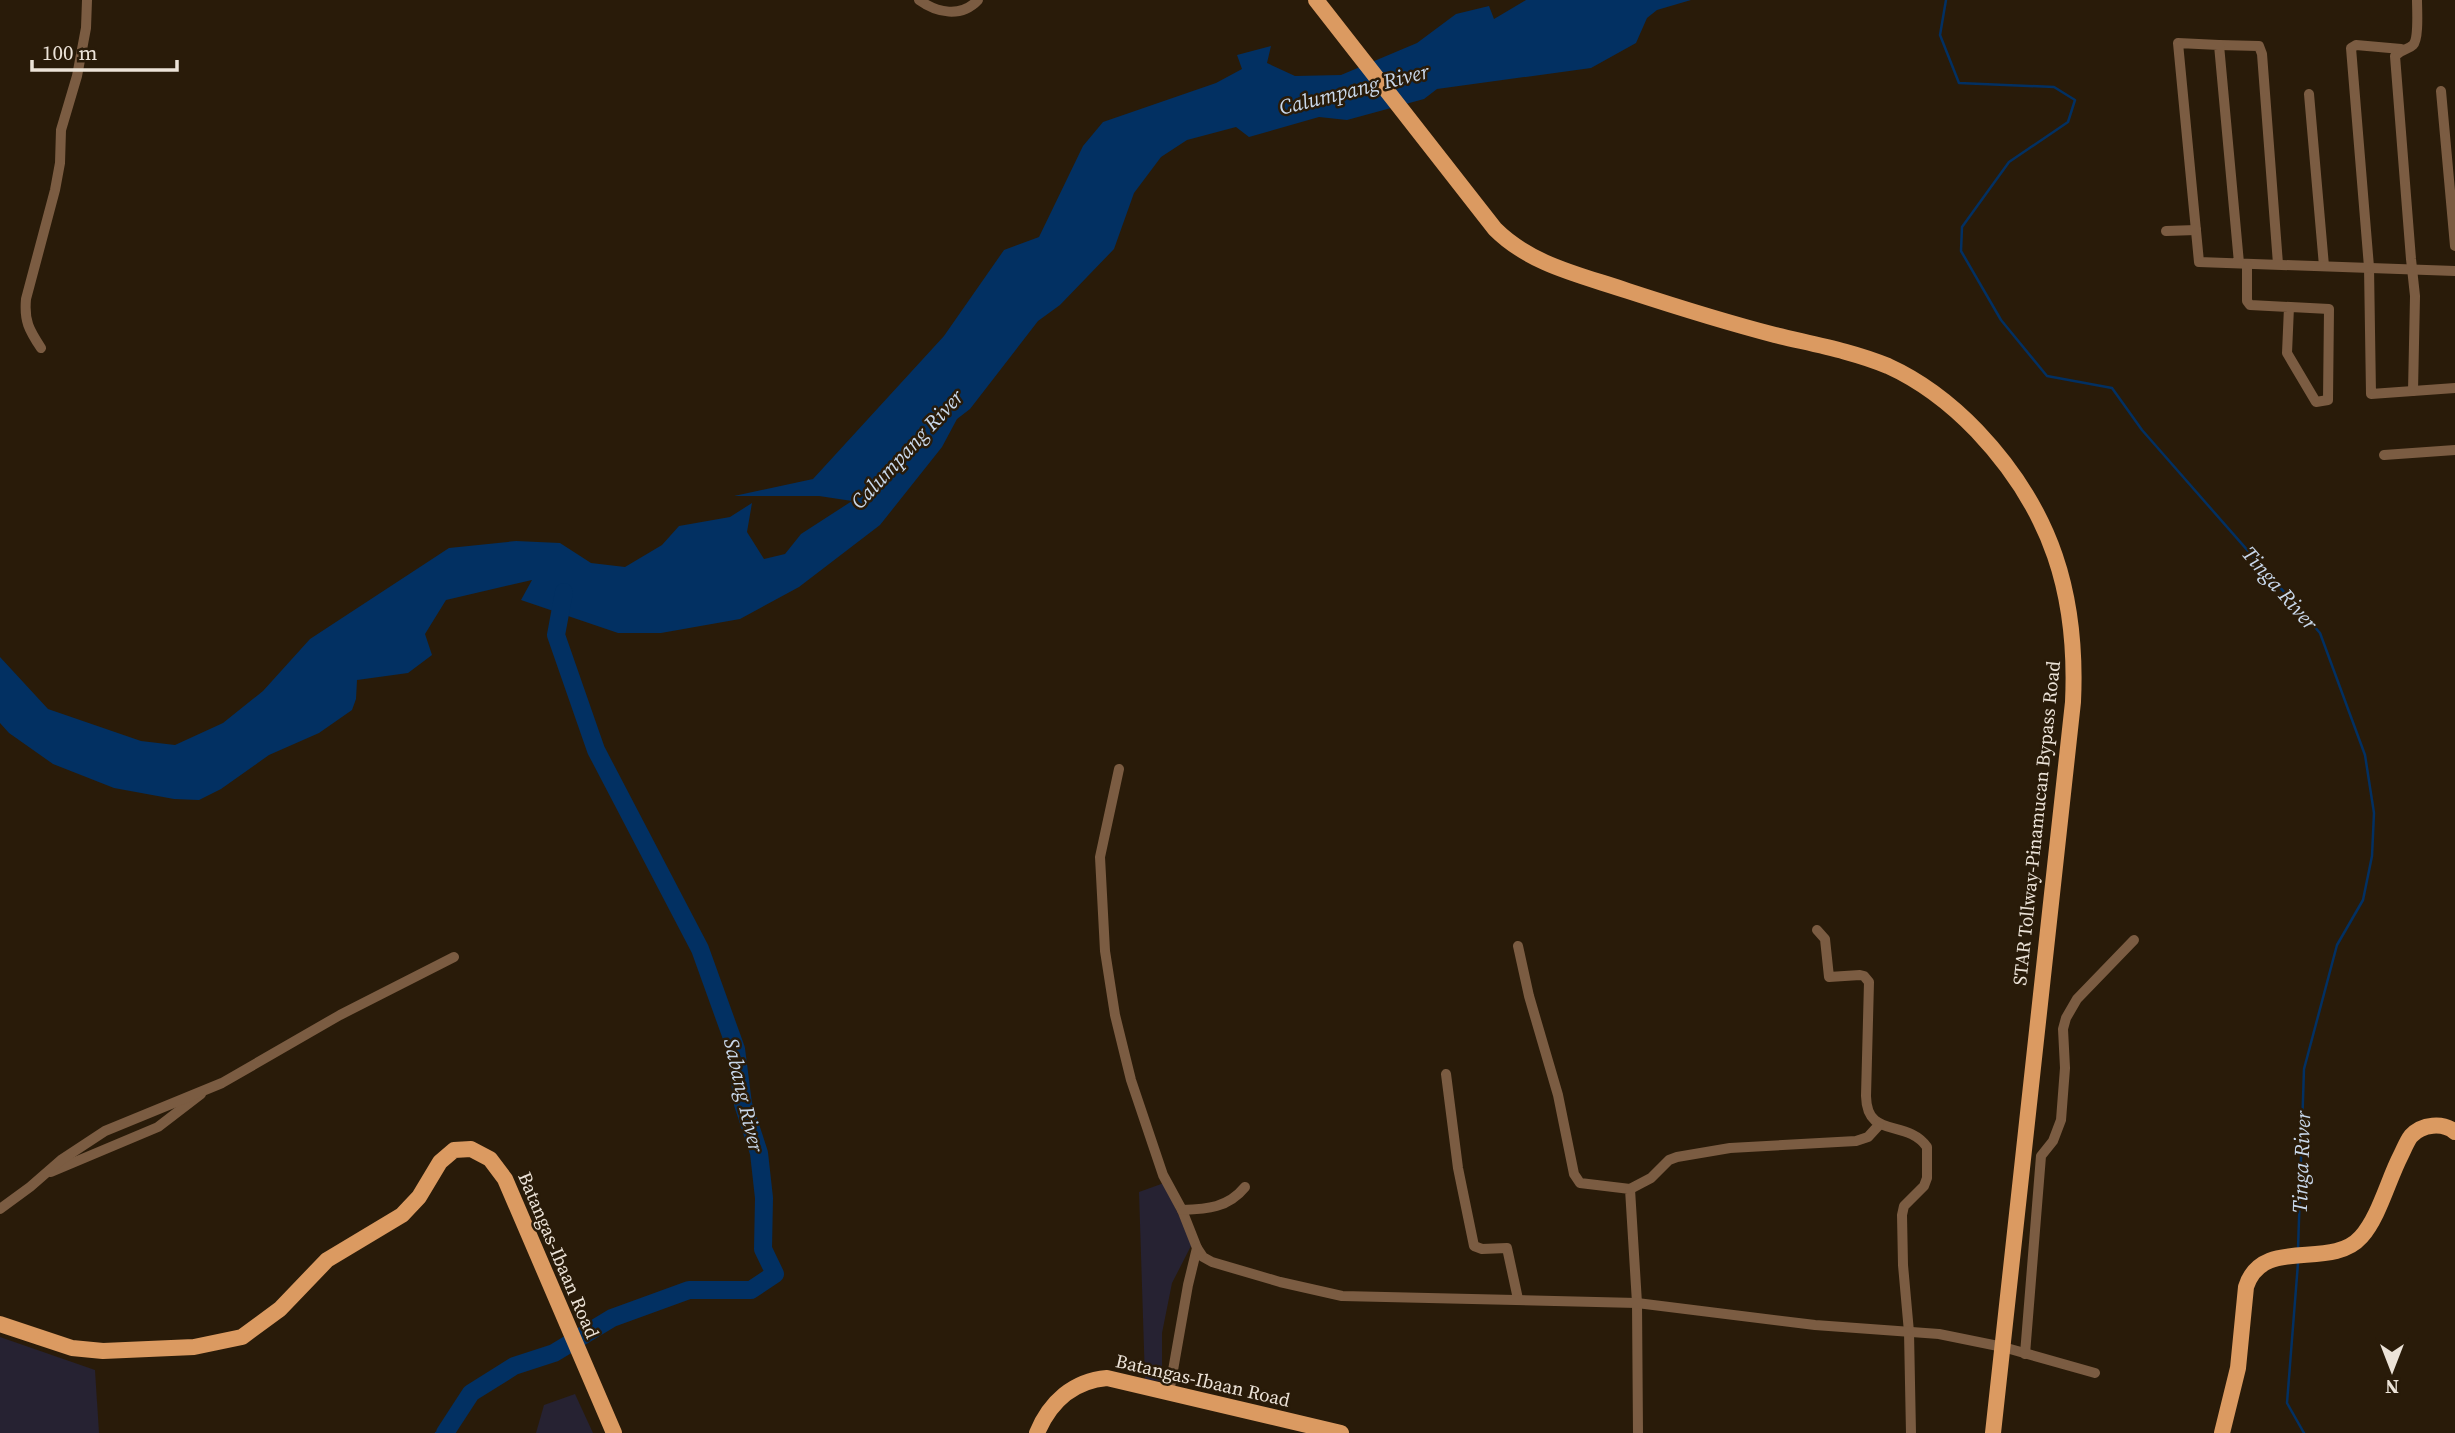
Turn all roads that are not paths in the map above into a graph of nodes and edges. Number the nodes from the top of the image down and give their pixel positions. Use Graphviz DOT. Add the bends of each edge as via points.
graph roads {
  1 [pos="87,0"];
  2 [pos="919,0"];
  3 [pos="978,0"];
  4 [pos="2417,0"];
  5 [pos="1318,3"];
  6 [pos="2219,45"];
  7 [pos="2401,49"];
  8 [pos="2441,91"];
  9 [pos="2309,94"];
  10 [pos="2196,230"];
  11 [pos="2165,231"];
  12 [pos="2455,246"];
  13 [pos="2243,263"];
  14 [pos="2278,264"];
  15 [pos="2324,266"];
  16 [pos="2369,267"];
  17 [pos="2413,270"];
  18 [pos="2455,271"];
  19 [pos="2289,307"];
  20 [pos="41,348"];
  21 [pos="2455,388"];
  22 [pos="2413,391"];
  23 [pos="2455,450"];
  24 [pos="2384,455"];
  25 [pos="1119,769"];
  26 [pos="1818,930"];
  27 [pos="2134,940"];
  28 [pos="1518,946"];
  29 [pos="454,957"];
  30 [pos="1446,1074"];
  31 [pos="210,1088"];
  32 [pos="1879,1125"];
  33 [pos="2455,1132"];
  34 [pos="44,1175"];
  35 [pos="1245,1187"];
  36 [pos="1630,1189"];
  37 [pos="0,1209"];
  38 [pos="1182,1210"];
  39 [pos="1197,1248"];
  40 [pos="1518,1299"];
  41 [pos="1637,1303"];
  42 [pos="0,1324"];
  43 [pos="1909,1332"];
  44 [pos="2003,1347"];
  45 [pos="2025,1354"];
  46 [pos="2095,1373"];
  47 [pos="1169,1393"];
  48 [pos="614,1433"];
  49 [pos="1037,1433"];
  50 [pos="1341,1433"];
  51 [pos="1637,1433"];
  52 [pos="1910,1433"];
  53 [pos="1993,1433"];
  54 [pos="2222,1433"];
  1 -- 20 [label="street" via="79,64 61,130 55,190 26,299 24,316"];
  2 -- 3 [label="street" via="946,12 960,11"];
  4 -- 7 [label="street" via="2416,42"];
  5 -- 44 [label="main road, STAR Tollway-Pinamucan Bypass Road" via="1511,245 1536,259 1692,313 1887,366 1942,399 1988,443 2032,501 2058,563 2073,635 2073,702"];
  6 -- 10 [label="street" via="2178,43"];
  6 -- 13 [label="street"];
  6 -- 14 [label="street" via="2259,46 2262,54"];
  7 -- 16 [label="street" via="2351,48"];
  7 -- 17 [label="street" via="2395,56"];
  8 -- 12 [label="street"];
  9 -- 15 [label="street"];
  10 -- 11 [label="street"];
  10 -- 13 [label="street" via="2199,262"];
  13 -- 14 [label="street"];
  13 -- 19 [label="street" via="2250,305"];
  14 -- 15 [label="street"];
  15 -- 16 [label="street"];
  16 -- 17 [label="street"];
  16 -- 22 [label="street" via="2371,394"];
  17 -- 18 [label="street"];
  17 -- 22 [label="street"];
  19 -- 19 [label="street" via="2329,309 2329,400 2316,402 2287,353"];
  21 -- 22 [label="street"];
  23 -- 24 [label="street"];
  25 -- 38 [label="street" via="1100,857 1105,951 1120,1044 1163,1175"];
  26 -- 32 [label="street" via="1825,939 1829,977 1860,975 1869,982 1866,1105"];
  27 -- 45 [label="street" via="2077,999 2066,1018 2063,1105 2057,1132 2041,1156"];
  28 -- 36 [label="street" via="1576,1180"];
  29 -- 31 [label="street"];
  30 -- 40 [label="street" via="1474,1246 1507,1248"];
  31 -- 34 [label="street" via="158,1127"];
  31 -- 34 [label="street" via="105,1130"];
  32 -- 36 [label="street" via="1868,1137 1856,1141 1730,1148 1677,1157"];
  32 -- 43 [label="street" via="1912,1133 1927,1147 1927,1178 1902,1214"];
  33 -- 54 [label="main road" via="2425,1127 2411,1136 2369,1226 2353,1244 2264,1261 2249,1277 2238,1368"];
  34 -- 37 [label="street"];
  35 -- 38 [label="street" via="1226,1203"];
  36 -- 41 [label="street"];
  38 -- 39 [label="street"];
  39 -- 40 [label="street" via="1212,1262 1342,1296"];
  39 -- 47 [label="street"];
  40 -- 41 [label="street"];
  41 -- 43 [label="street"];
  41 -- 51 [label="street"];
  42 -- 48 [label="main road, Batangas-Ibaan Road" via="62,1346 95,1350 194,1346 242,1336 280,1309 327,1260 402,1216 440,1162 454,1150 471,1149 491,1159 505,1179"];
  43 -- 44 [label="street"];
  43 -- 52 [label="street"];
  44 -- 45 [label="street"];
  44 -- 53 [label="main road, STAR Tollway-Pinamucan Bypass Road"];
  45 -- 46 [label="street"];
  47 -- 49 [label="main road, Batangas-Ibaan Road" via="1107,1378 1081,1382 1052,1407"];
  47 -- 50 [label="main road, Batangas-Ibaan Road"];
}
